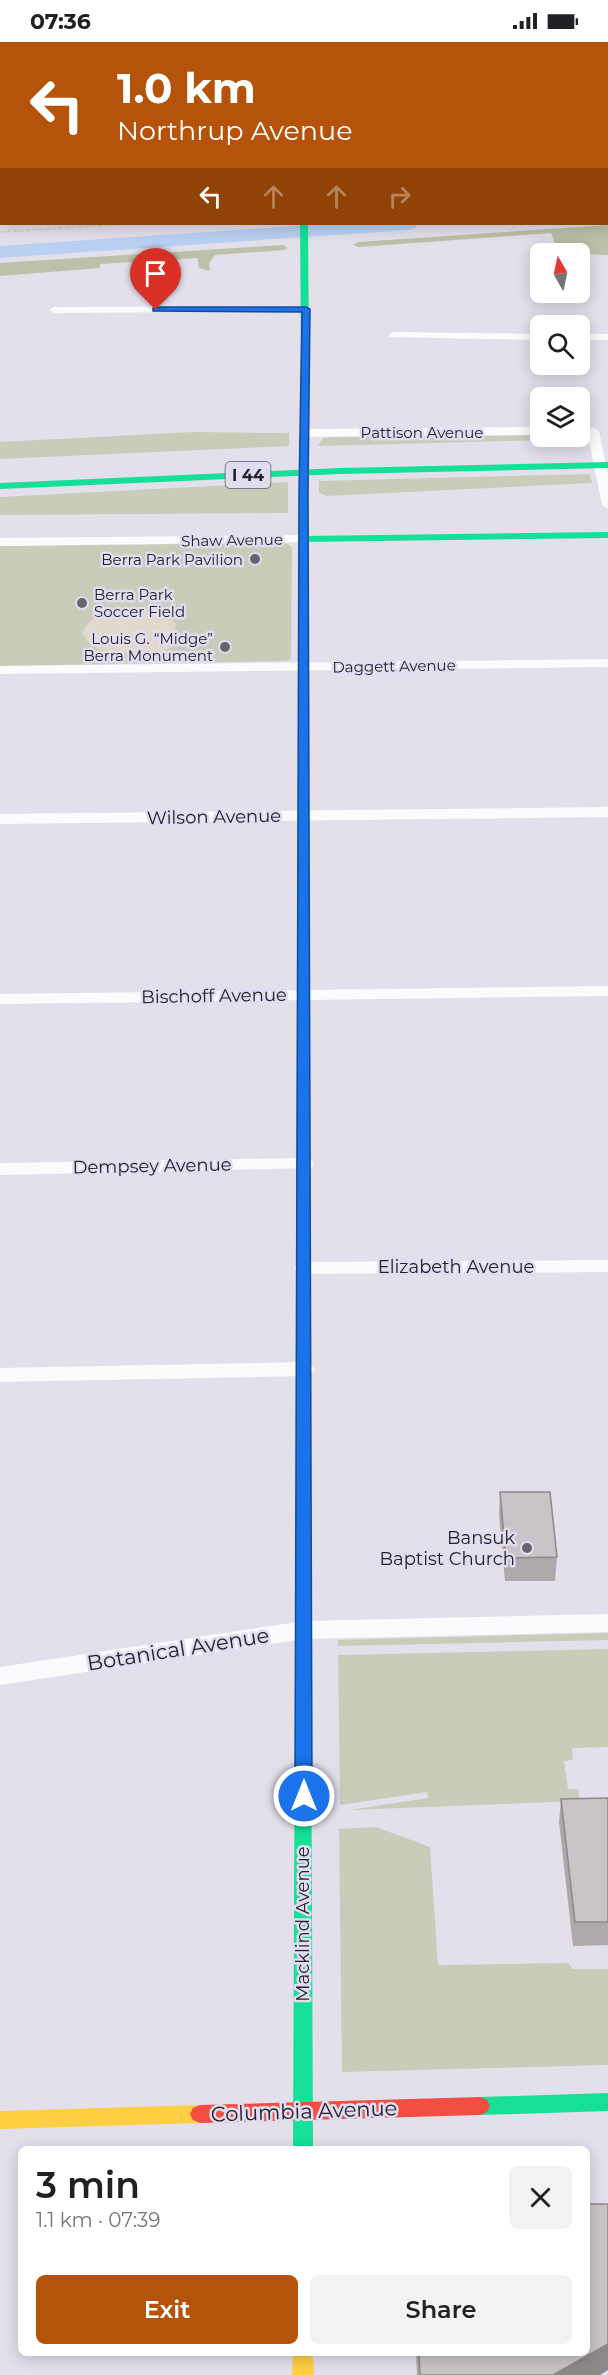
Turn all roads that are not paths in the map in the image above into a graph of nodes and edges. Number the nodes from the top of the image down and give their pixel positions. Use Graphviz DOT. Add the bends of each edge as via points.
graph roads {
  1 [pos="304,225"];
  2 [pos="306,309"];
  3 [pos="55,310"];
  4 [pos="394,335"];
  5 [pos="530,337"];
  6 [pos="590,337"];
  7 [pos="608,338"];
  8 [pos="608,431"];
  9 [pos="530,432"];
  10 [pos="590,434"];
  11 [pos="593,435"];
  12 [pos="301,445"];
  13 [pos="608,447"];
  14 [pos="583,448"];
  15 [pos="317,455"];
  16 [pos="604,469"];
  17 [pos="0,486"];
  18 [pos="608,505"];
  19 [pos="608,535"];
  20 [pos="304,539"];
  21 [pos="0,542"];
  22 [pos="608,663"];
  23 [pos="304,667"];
  24 [pos="0,670"];
  25 [pos="608,812"];
  26 [pos="304,816"];
  27 [pos="0,819"];
  28 [pos="608,991"];
  29 [pos="304,994"];
  30 [pos="0,999"];
  31 [pos="304,1164"];
  32 [pos="0,1168"];
  33 [pos="608,1266"];
  34 [pos="304,1268"];
  35 [pos="304,1368"];
  36 [pos="0,1375"];
  37 [pos="608,1623"];
  38 [pos="304,1630"];
  39 [pos="0,1676"];
  40 [pos="608,2102"];
  41 [pos="303,2111"];
  42 [pos="0,2120"];
  43 [pos="303,2146"];
  44 [pos="303,2356"];
  45 [pos="303,2375"];
  1 -- 2 [label="main road, Macklind Avenue"];
  2 -- 3 [label="street"];
  2 -- 12 [label="main road, Macklind Avenue"];
  4 -- 5 [label="street"];
  6 -- 7 [label="street"];
  8 -- 11 [label="street"];
  9 -- 12 [label="street, Pattison Avenue"];
  10 -- 11 [label="street"];
  11 -- 16 [label="street"];
  12 -- 15 [label="main road, I 44"];
  12 -- 20 [label="main road, Macklind Avenue"];
  13 -- 14 [label="main road"];
  16 -- 17 [label="main road, I 44" via="319,472"];
  16 -- 18 [label="street"];
  19 -- 20 [label="main road, Shaw Avenue"];
  20 -- 21 [label="street, Shaw Avenue"];
  20 -- 23 [label="main road, Macklind Avenue"];
  22 -- 23 [label="street, Daggett Avenue"];
  23 -- 24 [label="street, Daggett Avenue"];
  23 -- 26 [label="main road, Macklind Avenue"];
  25 -- 26 [label="street, Wilson Avenue"];
  26 -- 27 [label="street, Wilson Avenue"];
  26 -- 29 [label="main road, Macklind Avenue"];
  28 -- 29 [label="street, Bischoff Avenue"];
  29 -- 30 [label="street, Bischoff Avenue"];
  29 -- 31 [label="main road, Macklind Avenue"];
  31 -- 32 [label="street, Dempsey Avenue"];
  31 -- 34 [label="main road, Macklind Avenue"];
  33 -- 34 [label="street, Elizabeth Avenue"];
  34 -- 35 [label="main road, Macklind Avenue"];
  35 -- 36 [label="street"];
  35 -- 38 [label="main road, Macklind Avenue"];
  37 -- 38 [label="street, Botanical Avenue"];
  38 -- 39 [label="street, Botanical Avenue"];
  38 -- 41 [label="main road, Macklind Avenue"];
  40 -- 41 [label="main road, Columbia Avenue"];
  41 -- 42 [label="main road, Columbia Avenue"];
  41 -- 43 [label="main road, Macklind Avenue"];
  44 -- 45 [label="main road"];
}
